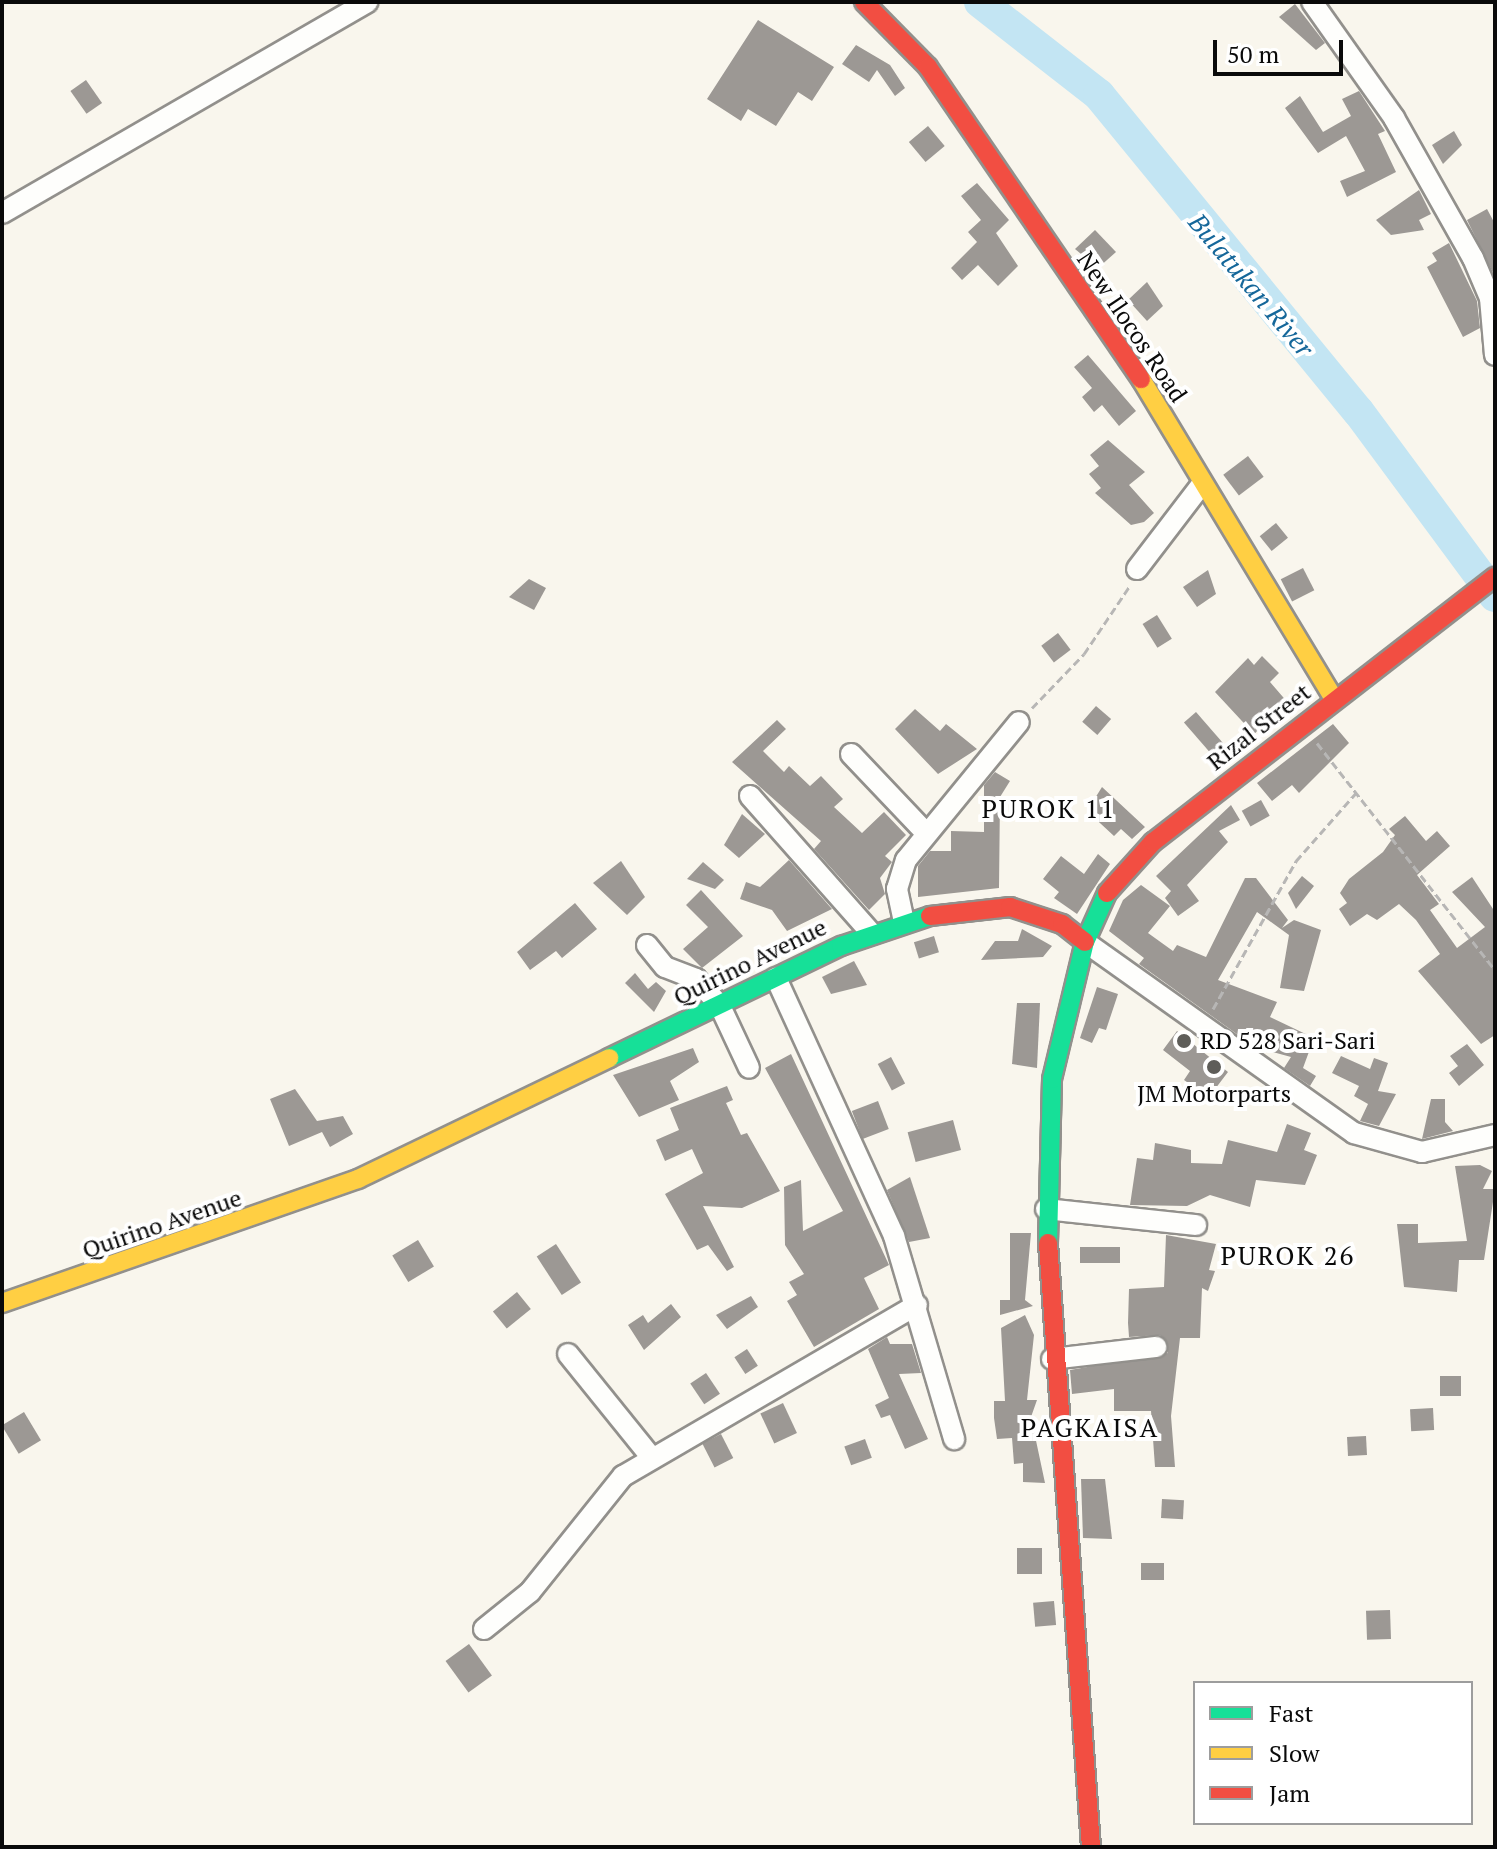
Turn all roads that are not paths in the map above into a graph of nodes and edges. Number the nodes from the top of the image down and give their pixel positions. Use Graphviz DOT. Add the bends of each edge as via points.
graph roads {
  1 [pos="367,2"];
  2 [pos="864,2"];
  3 [pos="1312,2"];
  4 [pos="2,213"];
  5 [pos="1495,355"];
  6 [pos="1202,484"];
  7 [pos="1137,569"];
  8 [pos="1495,577"];
  9 [pos="1334,699"];
  10 [pos="1019,722"];
  11 [pos="851,754"];
  12 [pos="750,796"];
  13 [pos="924,831"];
  14 [pos="904,922"];
  15 [pos="872,934"];
  16 [pos="1085,942"];
  17 [pos="647,945"];
  18 [pos="776,978"];
  19 [pos="720,1006"];
  20 [pos="749,1068"];
  21 [pos="1495,1135"];
  22 [pos="1046,1209"];
  23 [pos="1196,1225"];
  24 [pos="2,1303"];
  25 [pos="917,1305"];
  26 [pos="1156,1347"];
  27 [pos="568,1354"];
  28 [pos="1052,1359"];
  29 [pos="954,1439"];
  30 [pos="651,1457"];
  31 [pos="484,1629"];
  32 [pos="1091,1847"];
  1 -- 4 [label="street"];
  2 -- 6 [label="street, New Ilocos Road" via="928,67 1122,348"];
  3 -- 5 [label="street" via="1394,118 1473,258 1490,298"];
  6 -- 7 [label="street"];
  6 -- 9 [label="street, New Ilocos Road"];
  8 -- 9 [label="street, Rizal Street"];
  9 -- 16 [label="street, Rizal Street" via="1126,868"];
  10 -- 13 [label="street"];
  11 -- 13 [label="street"];
  12 -- 15 [label="street"];
  13 -- 14 [label="street" via="899,877"];
  14 -- 15 [label="street, Quirino Avenue"];
  14 -- 16 [label="street, Quirino Avenue" via="973,906 1010,907 1062,924"];
  15 -- 18 [label="street, Quirino Avenue"];
  16 -- 21 [label="street, Quirino Avenue" via="1354,1133 1401,1151 1464,1147"];
  16 -- 22 [label="street, Rizal Street" via="1052,1079"];
  17 -- 19 [label="street" via="665,967 696,979"];
  18 -- 19 [label="street, Quirino Avenue"];
  18 -- 25 [label="street" via="879,1202"];
  19 -- 20 [label="street"];
  19 -- 24 [label="street, Quirino Avenue" via="358,1179"];
  22 -- 23 [label="street"];
  22 -- 28 [label="street, Rizal Street"];
  25 -- 29 [label="street"];
  25 -- 30 [label="street"];
  26 -- 28 [label="street"];
  27 -- 30 [label="street"];
  28 -- 32 [label="street, Rizal Street"];
  30 -- 31 [label="street" via="597,1500 530,1592"];
}
